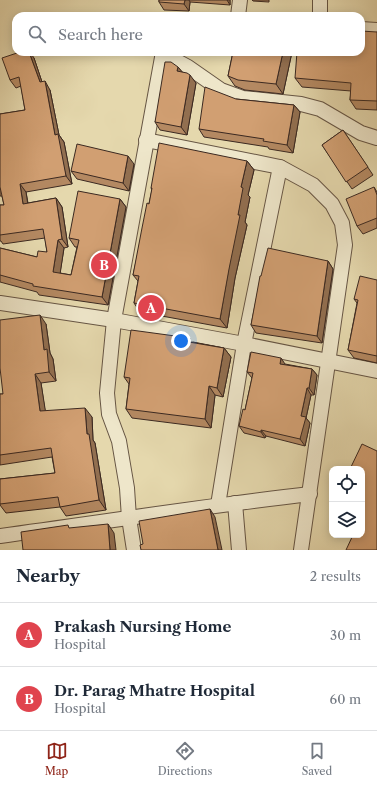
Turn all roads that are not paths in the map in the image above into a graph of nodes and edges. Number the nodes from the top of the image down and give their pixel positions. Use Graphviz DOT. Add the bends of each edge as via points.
graph roads {
  1 [pos="240,0"];
  2 [pos="320,0"];
  3 [pos="238,12"];
  4 [pos="320,12"];
  5 [pos="365,29"];
  6 [pos="377,30"];
  7 [pos="161,56"];
  8 [pos="169,56"];
  9 [pos="377,138"];
  10 [pos="146,140"];
  11 [pos="280,167"];
  12 [pos="0,303"];
  13 [pos="114,320"];
  14 [pos="244,344"];
  15 [pos="328,362"];
  16 [pos="377,371"];
  17 [pos="310,494"];
  18 [pos="235,503"];
  19 [pos="218,505"];
  20 [pos="129,518"];
  21 [pos="0,536"];
  22 [pos="134,550"];
  23 [pos="239,550"];
  24 [pos="301,550"];
  1 -- 3 [label="street"];
  2 -- 4 [label="street"];
  5 -- 6 [label="street"];
  7 -- 10 [label="street"];
  8 -- 9 [label="street" via="221,90 243,98 301,104 320,109 361,133"];
  10 -- 11 [label="street"];
  10 -- 13 [label="street"];
  11 -- 14 [label="street"];
  11 -- 15 [label="street" via="313,185 332,204 342,223 345,245"];
  12 -- 13 [label="street"];
  13 -- 14 [label="street"];
  13 -- 20 [label="street" via="107,394 109,414 119,441"];
  14 -- 15 [label="street"];
  14 -- 19 [label="street"];
  15 -- 16 [label="street"];
  15 -- 17 [label="street"];
  17 -- 18 [label="street"];
  17 -- 24 [label="street"];
  18 -- 19 [label="street"];
  18 -- 23 [label="street"];
  19 -- 20 [label="street"];
  20 -- 21 [label="street"];
  20 -- 22 [label="street"];
}
